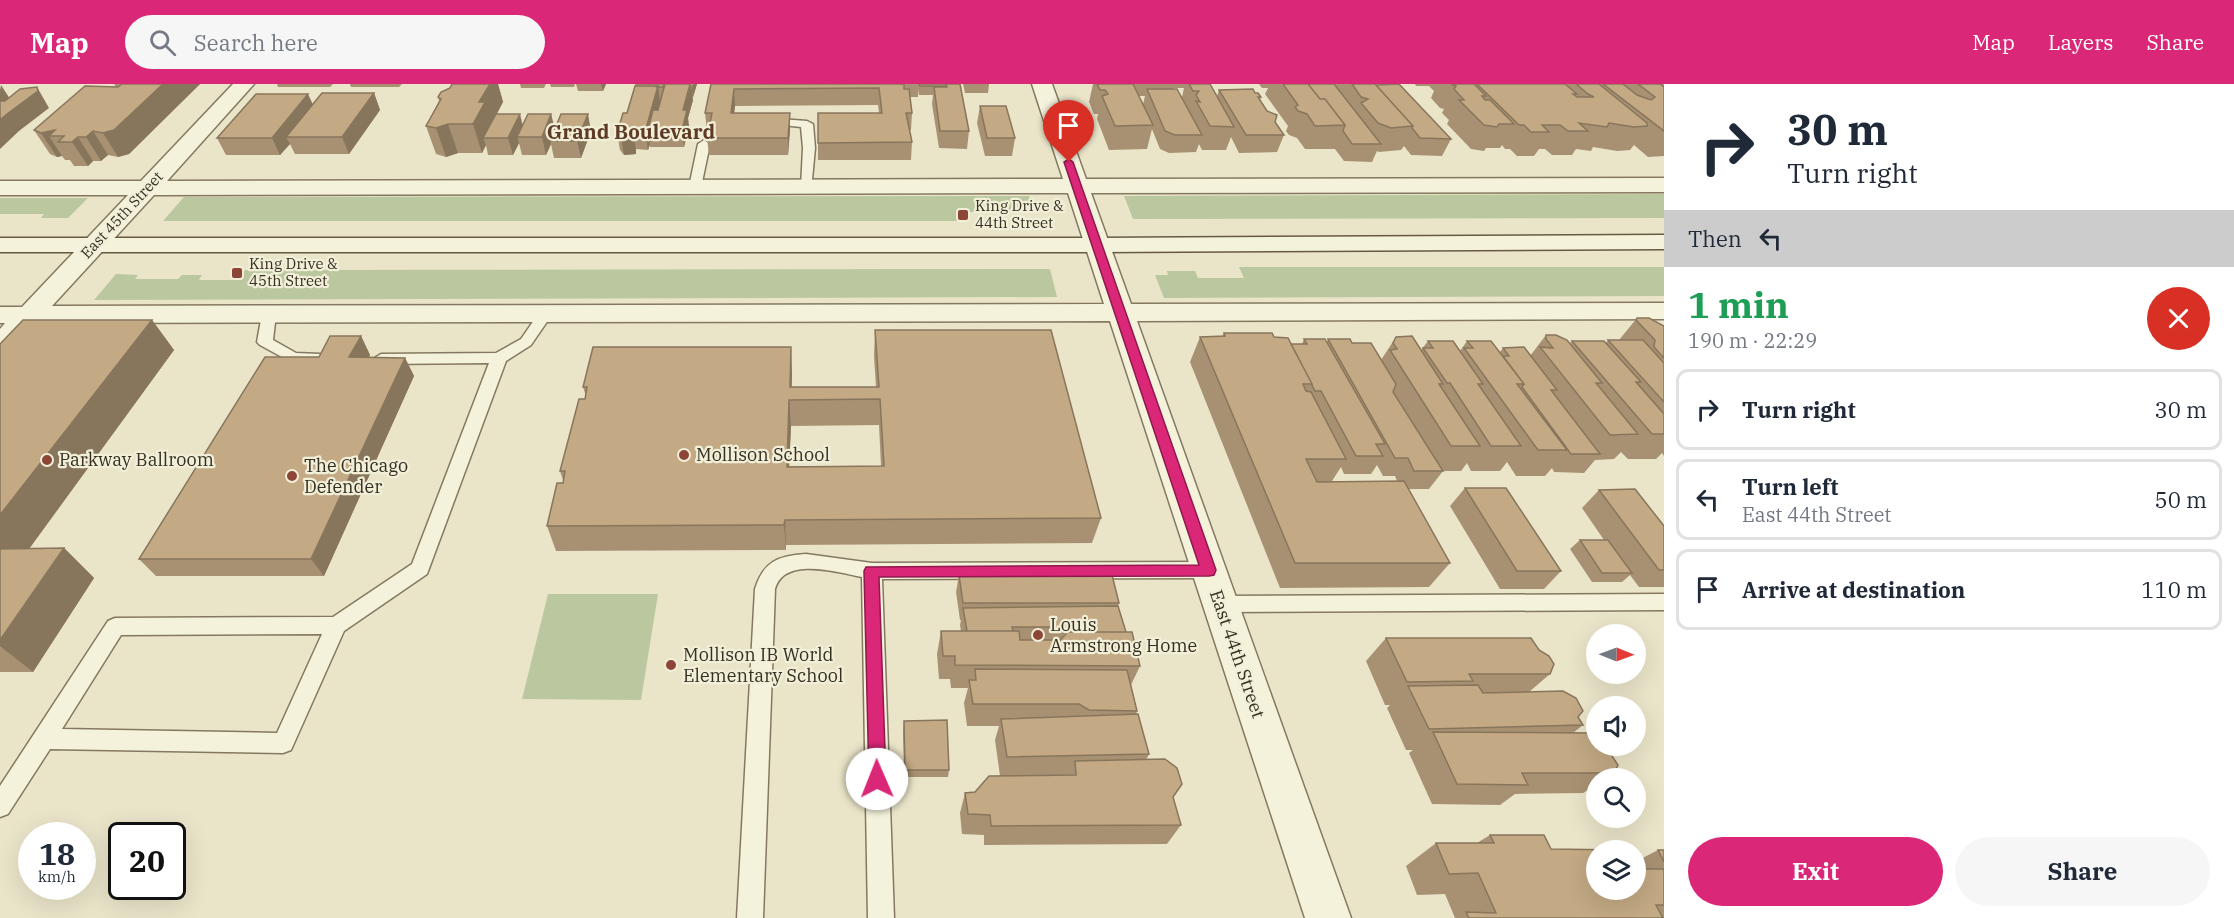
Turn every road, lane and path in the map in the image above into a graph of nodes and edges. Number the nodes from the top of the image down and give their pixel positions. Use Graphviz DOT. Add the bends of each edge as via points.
graph roads {
  1 [pos="244,84"];
  2 [pos="1042,84"];
  3 [pos="749,121"];
  4 [pos="704,144"];
  5 [pos="1664,185"];
  6 [pos="1077,186"];
  7 [pos="695,187"];
  8 [pos="807,187"];
  9 [pos="0,188"];
  10 [pos="147,188"];
  11 [pos="1664,242"];
  12 [pos="0,244"];
  13 [pos="94,244"];
  14 [pos="1097,245"];
  15 [pos="1664,311"];
  16 [pos="1120,312"];
  17 [pos="269,314"];
  18 [pos="546,314"];
  19 [pos="0,315"];
  20 [pos="28,315"];
  21 [pos="0,346"];
  22 [pos="327,358"];
  23 [pos="499,358"];
  24 [pos="368,359"];
  25 [pos="1209,570"];
  26 [pos="872,571"];
  27 [pos="1664,602"];
  28 [pos="1220,604"];
  29 [pos="336,625"];
  30 [pos="44,739"];
  31 [pos="0,806"];
  32 [pos="750,918"];
  33 [pos="881,918"];
  34 [pos="1328,918"];
  1 -- 10 [label="street, East 45th Street"];
  2 -- 6 [label="street, East 44th Street"];
  3 -- 8 [label="lane" via="807,124"];
  4 -- 7 [label="lane"];
  5 -- 6 [label="street"];
  6 -- 8 [label="street"];
  6 -- 14 [label="street, East 44th Street"];
  7 -- 8 [label="street"];
  7 -- 10 [label="street"];
  9 -- 10 [label="street"];
  10 -- 13 [label="street, East 45th Street"];
  11 -- 14 [label="street"];
  12 -- 13 [label="street"];
  13 -- 14 [label="street"];
  13 -- 20 [label="street, East 45th Street"];
  14 -- 16 [label="street, East 44th Street"];
  15 -- 16 [label="street"];
  16 -- 18 [label="street"];
  16 -- 25 [label="street, East 44th Street"];
  17 -- 18 [label="street"];
  17 -- 20 [label="street"];
  17 -- 22 [label="lane" via="265,342 293,358"];
  18 -- 23 [label="lane" via="526,342"];
  19 -- 20 [label="street"];
  20 -- 21 [label="street, East 45th Street"];
  23 -- 24 [label="lane"];
  23 -- 29 [label="lane" via="420,569"];
  25 -- 26 [label="lane"];
  25 -- 28 [label="street, East 44th Street"];
  26 -- 32 [label="lane" via="828,562 782,564 770,573 765,588"];
  26 -- 33 [label="lane"];
  27 -- 28 [label="lane"];
  28 -- 34 [label="street, East 44th Street"];
  29 -- 30 [label="lane" via="115,627"];
  29 -- 30 [label="lane" via="283,743"];
  30 -- 31 [label="lane"];
}
